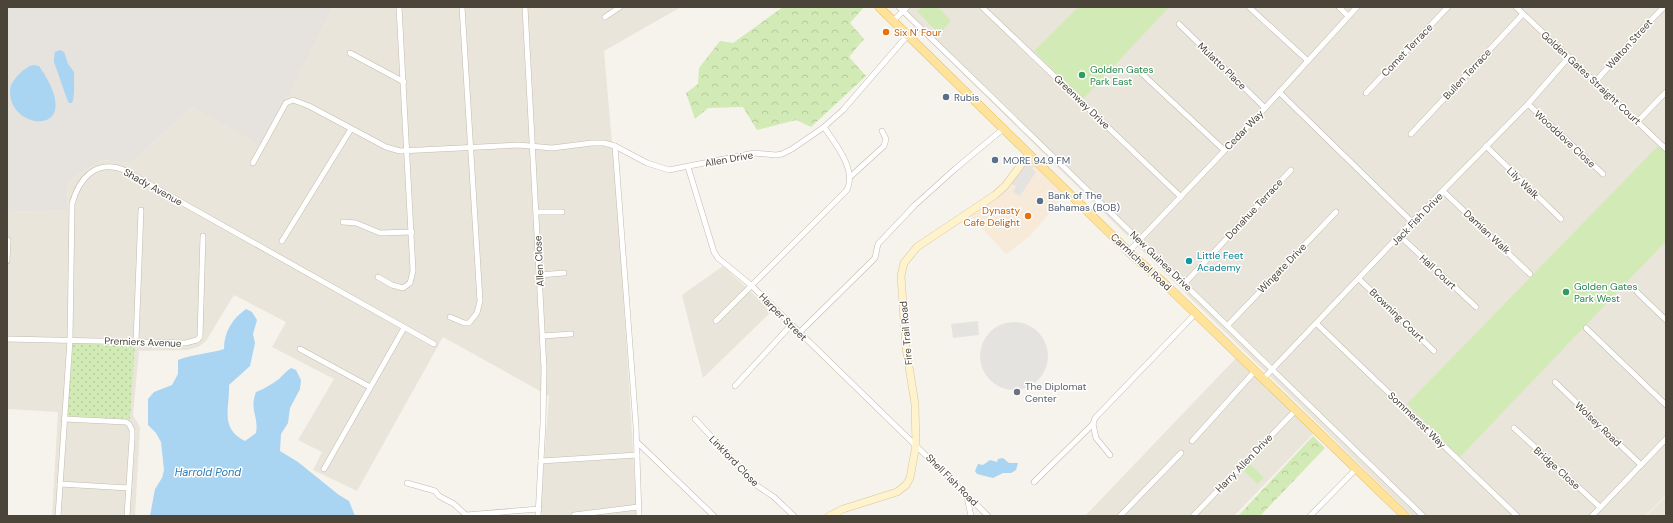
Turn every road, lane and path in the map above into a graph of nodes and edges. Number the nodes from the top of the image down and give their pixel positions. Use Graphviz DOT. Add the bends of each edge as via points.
graph roads {
  1 [pos="400,7"];
  2 [pos="462,7"];
  3 [pos="525,7"];
  4 [pos="620,7"];
  5 [pos="879,7"];
  6 [pos="982,7"];
  7 [pos="1249,7"];
  8 [pos="1339,7"];
  9 [pos="1357,7"];
  10 [pos="1448,7"];
  11 [pos="1516,7"];
  12 [pos="1664,7"];
  13 [pos="903,8"];
  14 [pos="1523,14"];
  15 [pos="1348,16"];
  16 [pos="605,17"];
  17 [pos="893,20"];
  18 [pos="1179,24"];
  19 [pos="907,36"];
  20 [pos="350,53"];
  21 [pos="1569,57"];
  22 [pos="1308,61"];
  23 [pos="1137,68"];
  24 [pos="1596,81"];
  25 [pos="404,82"];
  26 [pos="1279,92"];
  27 [pos="1666,92"];
  28 [pos="1366,93"];
  29 [pos="1528,104"];
  30 [pos="1265,108"];
  31 [pos="1638,121"];
  32 [pos="824,127"];
  33 [pos="351,129"];
  34 [pos="1003,130"];
  35 [pos="882,131"];
  36 [pos="1411,134"];
  37 [pos="615,146"];
  38 [pos="1486,146"];
  39 [pos="471,148"];
  40 [pos="533,148"];
  41 [pos="1666,149"];
  42 [pos="1224,150"];
  43 [pos="408,152"];
  44 [pos="1029,154"];
  45 [pos="253,163"];
  46 [pos="688,167"];
  47 [pos="1291,170"];
  48 [pos="1603,174"];
  49 [pos="850,177"];
  50 [pos="1443,191"];
  51 [pos="1181,197"];
  52 [pos="141,210"];
  53 [pos="536,212"];
  54 [pos="562,212"];
  55 [pos="1336,212"];
  56 [pos="1561,219"];
  57 [pos="343,222"];
  58 [pos="1412,222"];
  59 [pos="412,232"];
  60 [pos="203,236"];
  61 [pos="1400,236"];
  62 [pos="8,240"];
  63 [pos="1139,240"];
  64 [pos="282,241"];
  65 [pos="1129,251"];
  66 [pos="7,261"];
  67 [pos="564,273"];
  68 [pos="1530,274"];
  69 [pos="539,275"];
  70 [pos="378,277"];
  71 [pos="1359,279"];
  72 [pos="1184,284"];
  73 [pos="752,286"];
  74 [pos="1637,292"];
  75 [pos="1476,307"];
  76 [pos="1195,314"];
  77 [pos="450,317"];
  78 [pos="1666,320"];
  79 [pos="716,321"];
  80 [pos="1316,324"];
  81 [pos="791,325"];
  82 [pos="1228,325"];
  83 [pos="404,328"];
  84 [pos="1586,328"];
  85 [pos="799,333"];
  86 [pos="571,334"];
  87 [pos="543,336"];
  88 [pos="7,339"];
  89 [pos="70,340"];
  90 [pos="136,342"];
  91 [pos="434,344"];
  92 [pos="300,348"];
  93 [pos="1434,352"];
  94 [pos="1274,369"];
  95 [pos="1255,371"];
  96 [pos="1263,379"];
  97 [pos="1555,382"];
  98 [pos="735,386"];
  99 [pos="370,387"];
  100 [pos="1666,405"];
  101 [pos="1296,410"];
  102 [pos="64,419"];
  103 [pos="695,419"];
  104 [pos="1093,424"];
  105 [pos="1514,428"];
  106 [pos="1666,439"];
  107 [pos="1192,441"];
  108 [pos="637,442"];
  109 [pos="916,445"];
  110 [pos="1181,453"];
  111 [pos="637,455"];
  112 [pos="1110,456"];
  113 [pos="541,461"];
  114 [pos="1641,464"];
  115 [pos="1357,468"];
  116 [pos="324,469"];
  117 [pos="1034,482"];
  118 [pos="406,483"];
  119 [pos="60,484"];
  120 [pos="129,488"];
  121 [pos="967,496"];
  122 [pos="638,507"];
  123 [pos="1600,507"];
  124 [pos="539,510"];
  125 [pos="574,515"];
  126 [pos="58,516"];
  127 [pos="127,516"];
  128 [pos="538,516"];
  129 [pos="639,516"];
  130 [pos="714,516"];
  131 [pos="794,516"];
  132 [pos="828,516"];
  133 [pos="971,516"];
  134 [pos="988,516"];
  135 [pos="1120,516"];
  136 [pos="1193,516"];
  137 [pos="1310,516"];
  138 [pos="1405,516"];
  139 [pos="1423,516"];
  140 [pos="1517,516"];
  141 [pos="1592,516"];
  1 -- 25 [label="street"];
  2 -- 39 [label="street"];
  3 -- 40 [label="street, Allen Close"];
  4 -- 16 [label="street"];
  5 -- 17 [label="main road, Carmichael Road"];
  6 -- 51 [label="street, Greenway Drive"];
  7 -- 22 [label="street"];
  8 -- 15 [label="street"];
  9 -- 15 [label="street, Cedar Way"];
  10 -- 28 [label="street, Comet Terrace"];
  11 -- 14 [label="street, Golden Gates Straight Court"];
  12 -- 24 [label="street, Walton Street"];
  13 -- 17 [label="street"];
  13 -- 63 [label="street, New Guinea Drive"];
  14 -- 21 [label="street, Golden Gates Straight Court"];
  14 -- 36 [label="street, Bullen Terrace"];
  15 -- 22 [label="street, Cedar Way"];
  17 -- 19 [label="main road, Carmichael Road"];
  18 -- 30 [label="street, Mulatto Place"];
  19 -- 32 [label="street, Allen Drive" via="844,110"];
  19 -- 34 [label="main road, Carmichael Road"];
  20 -- 25 [label="street"];
  21 -- 24 [label="street, Golden Gates Straight Court"];
  21 -- 29 [label="street, Jack Fish Drive"];
  22 -- 26 [label="street, Cedar Way"];
  23 -- 42 [label="street"];
  24 -- 31 [label="street, Golden Gates Straight Court"];
  25 -- 43 [label="street"];
  26 -- 30 [label="street, Cedar Way"];
  26 -- 58 [label="street"];
  27 -- 31 [label="street"];
  29 -- 38 [label="street, Jack Fish Drive"];
  29 -- 48 [label="street, Wooddove Close"];
  30 -- 42 [label="street, Cedar Way"];
  31 -- 41 [label="street, Golden Gates Straight Court"];
  32 -- 46 [label="street, Allen Drive" via="782,154 747,154"];
  32 -- 49 [label="street" via="840,152"];
  33 -- 43 [label="street, Allen Drive" via="391,149"];
  33 -- 45 [label="street, Allen Drive" via="309,106 290,100"];
  33 -- 64 [label="street"];
  34 -- 44 [label="main road, Carmichael Road"];
  34 -- 85 [label="street" via="915,205 878,244 875,258"];
  35 -- 49 [label="street" via="886,139 884,146"];
  37 -- 40 [label="street, Allen Drive" via="597,142"];
  37 -- 46 [label="street, Allen Drive" via="658,167 669,170"];
  37 -- 108 [label="street"];
  38 -- 50 [label="street, Jack Fish Drive"];
  38 -- 56 [label="street, Lily Walk"];
  39 -- 40 [label="street, Allen Drive" via="518,145"];
  39 -- 43 [label="street, Allen Drive"];
  39 -- 77 [label="street" via="479,306 474,318 469,322 464,323"];
  40 -- 53 [label="street, Allen Close"];
  42 -- 51 [label="street, Cedar Way"];
  43 -- 59 [label="street"];
  44 -- 65 [label="main road, Carmichael Road"];
  44 -- 109 [label="street, Fire Trail Road" via="1006,186 917,247 904,263 902,276 906,348 915,404"];
  46 -- 73 [label="street, Harper Street" via="714,252"];
  47 -- 72 [label="street, Donahue Terrace"];
  49 -- 73 [label="street" via="847,190"];
  50 -- 58 [label="street, Jack Fish Drive"];
  50 -- 68 [label="street, Damian Walk"];
  51 -- 63 [label="street, Cedar Way"];
  52 -- 90 [label="street"];
  53 -- 54 [label="street"];
  53 -- 69 [label="street, Allen Close"];
  55 -- 82 [label="street, Wingate Drive"];
  57 -- 59 [label="street" via="356,223 380,233"];
  58 -- 61 [label="street, Jack Fish Drive"];
  59 -- 70 [label="street" via="413,271 410,283 400,288"];
  60 -- 90 [label="street, Premiers Avenue" via="199,339 185,343"];
  61 -- 71 [label="street, Jack Fish Drive"];
  61 -- 75 [label="street, Hall Court"];
  62 -- 66 [label="street"];
  63 -- 65 [label="street, Cedar Way"];
  63 -- 72 [label="street, New Guinea Drive"];
  65 -- 76 [label="main road, Carmichael Road"];
  67 -- 69 [label="street"];
  69 -- 87 [label="street, Allen Close"];
  71 -- 80 [label="street, Jack Fish Drive"];
  71 -- 93 [label="street, Browning Court"];
  72 -- 82 [label="street, New Guinea Drive"];
  73 -- 79 [label="street"];
  73 -- 81 [label="street, Harper Street"];
  74 -- 78 [label="street"];
  76 -- 95 [label="main road, Carmichael Road"];
  76 -- 104 [label="street" via="1095,418"];
  80 -- 94 [label="street, Jack Fish Drive"];
  80 -- 140 [label="street, Sommerest Way"];
  81 -- 85 [label="street, Harper Street"];
  81 -- 98 [label="street"];
  82 -- 94 [label="street, New Guinea Drive"];
  83 -- 89 [label="street, Shady Avenue" via="124,170 110,167 96,169 75,191 72,204"];
  83 -- 91 [label="street, Shady Avenue"];
  83 -- 99 [label="street"];
  84 -- 100 [label="street"];
  85 -- 109 [label="street, Harper Street"];
  86 -- 87 [label="street"];
  87 -- 113 [label="street, Allen Close"];
  88 -- 89 [label="street, Premiers Avenue"];
  89 -- 90 [label="street, Premiers Avenue"];
  89 -- 102 [label="street, Shady Avenue"];
  92 -- 99 [label="street"];
  94 -- 96 [label="street, Jack Fish Drive"];
  94 -- 139 [label="street, New Guinea Drive"];
  95 -- 96 [label="main road, Carmichael Road"];
  95 -- 107 [label="street"];
  96 -- 101 [label="main road, Carmichael Road"];
  97 -- 114 [label="street, Wolsey Road"];
  99 -- 116 [label="street"];
  101 -- 115 [label="main road, Carmichael Road"];
  101 -- 136 [label="street, Harry Allen Drive"];
  102 -- 119 [label="street, Shady Avenue"];
  102 -- 120 [label="street" via="129,424 132,430"];
  103 -- 131 [label="street, Linkford Close" via="756,485 774,497"];
  104 -- 112 [label="street" via="1096,438"];
  104 -- 117 [label="street"];
  105 -- 123 [label="street, Bridge Close"];
  106 -- 114 [label="street"];
  108 -- 111 [label="street"];
  108 -- 130 [label="street"];
  109 -- 121 [label="street, Shell Fish Road"];
  109 -- 132 [label="street, Fire Trail Road" via="910,478 900,490 843,508"];
  110 -- 135 [label="street"];
  111 -- 113 [label="street"];
  111 -- 122 [label="street"];
  113 -- 124 [label="street, Allen Close"];
  114 -- 123 [label="street"];
  115 -- 137 [label="street"];
  115 -- 138 [label="main road, Carmichael Road"];
  118 -- 124 [label="street" via="435,491 466,515"];
  119 -- 120 [label="street"];
  119 -- 126 [label="street, Shady Avenue"];
  120 -- 127 [label="street"];
  121 -- 133 [label="street"];
  121 -- 134 [label="street, Shell Fish Road"];
  122 -- 125 [label="street"];
  122 -- 129 [label="street"];
  123 -- 141 [label="street"];
  124 -- 128 [label="street, Allen Close"];
}
